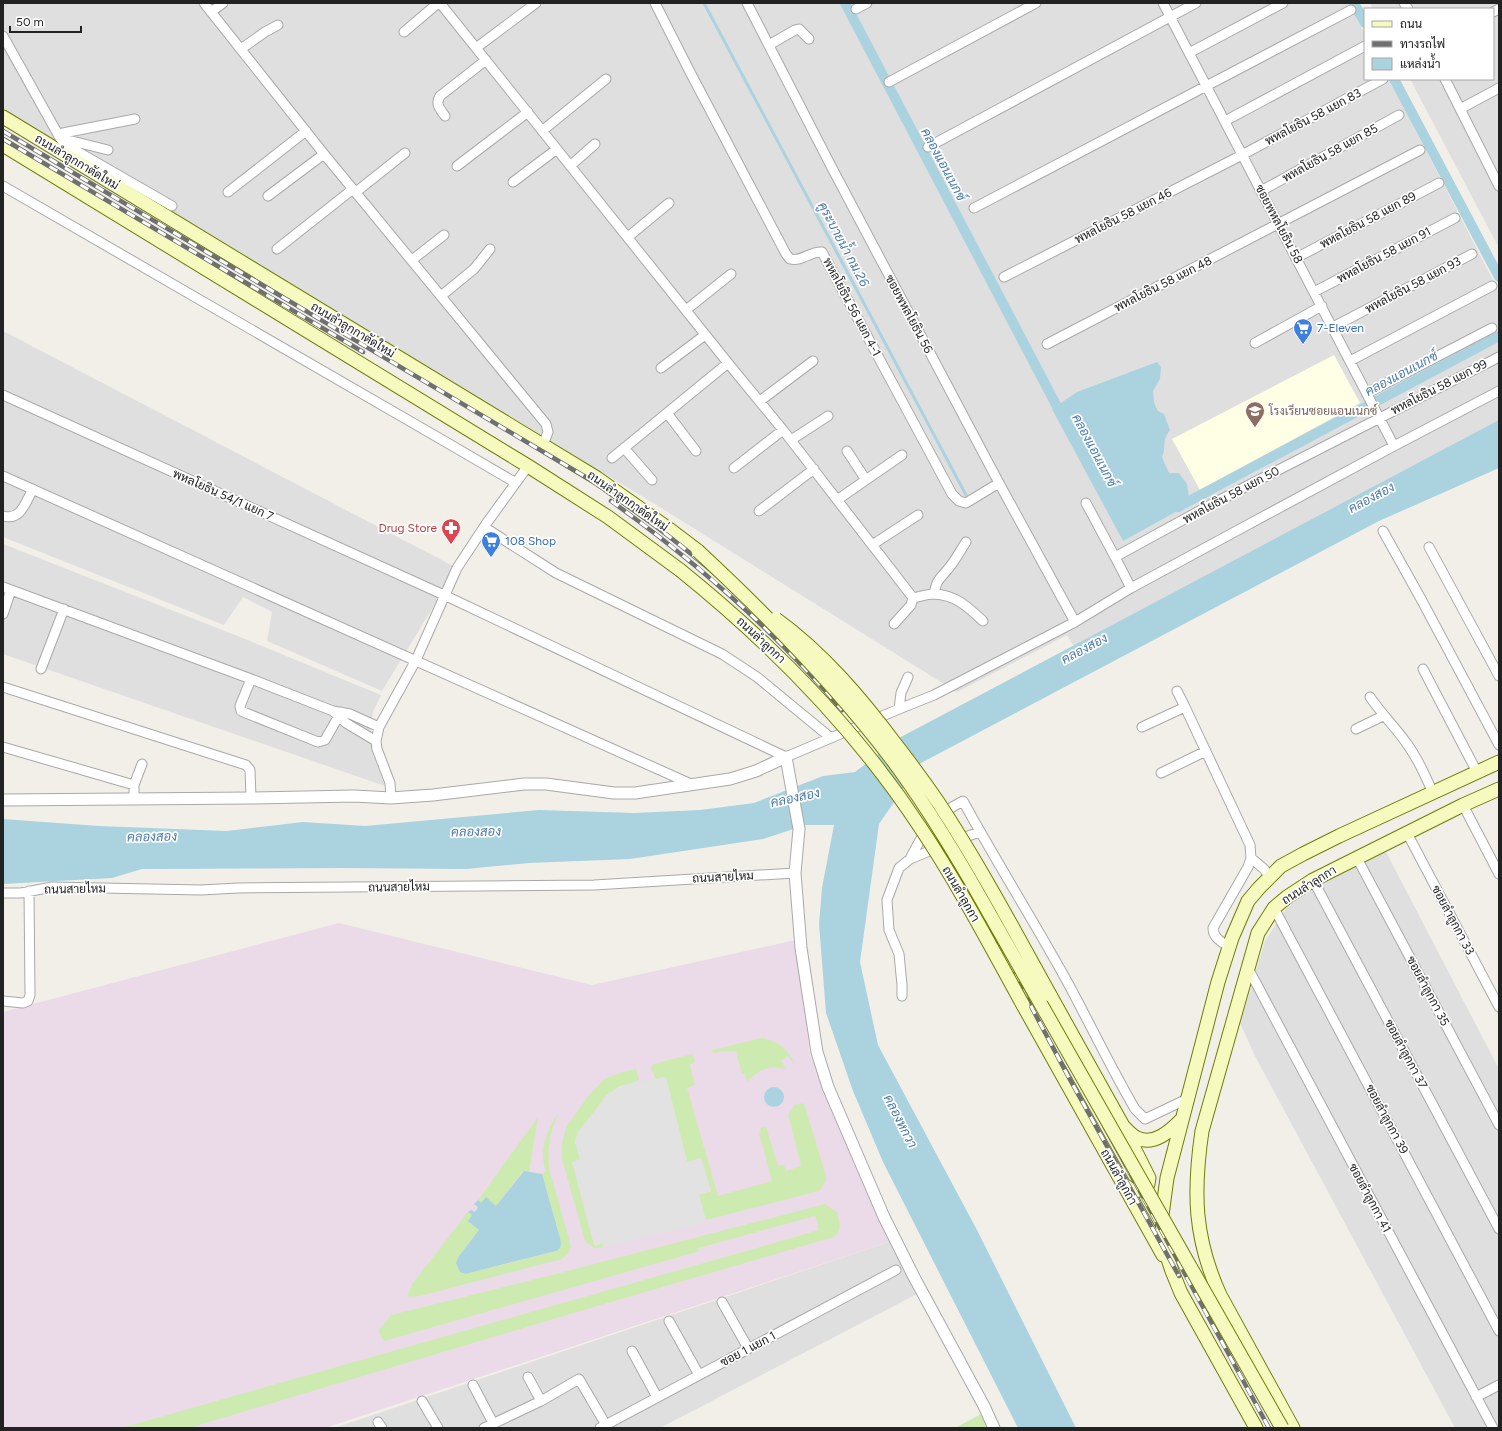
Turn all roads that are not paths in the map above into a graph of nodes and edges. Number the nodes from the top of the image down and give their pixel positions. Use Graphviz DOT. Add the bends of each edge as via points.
graph roads {
  1 [pos="204,3"];
  2 [pos="223,3"];
  3 [pos="439,3"];
  4 [pos="536,3"];
  5 [pos="655,3"];
  6 [pos="747,3"];
  7 [pos="867,3"];
  8 [pos="1036,3"];
  9 [pos="1163,3"];
  10 [pos="1196,3"];
  11 [pos="1283,3"];
  12 [pos="856,9"];
  13 [pos="1351,10"];
  14 [pos="211,12"];
  15 [pos="1170,17"];
  16 [pos="278,25"];
  17 [pos="404,32"];
  18 [pos="3,36"];
  19 [pos="809,39"];
  20 [pos="769,44"];
  21 [pos="1364,47"];
  22 [pos="476,48"];
  23 [pos="241,50"];
  24 [pos="7,51"];
  25 [pos="1189,53"];
  26 [pos="486,60"];
  27 [pos="606,79"];
  28 [pos="1381,80"];
  29 [pos="1446,80"];
  30 [pos="890,82"];
  31 [pos="1207,86"];
  32 [pos="1499,88"];
  33 [pos="1460,109"];
  34 [pos="528,112"];
  35 [pos="1399,115"];
  36 [pos="445,116"];
  37 [pos="3,117"];
  38 [pos="136,120"];
  39 [pos="1225,121"];
  40 [pos="306,131"];
  41 [pos="542,131"];
  42 [pos="59,136"];
  43 [pos="595,144"];
  44 [pos="3,145"];
  45 [pos="928,147"];
  46 [pos="556,149"];
  47 [pos="108,150"];
  48 [pos="1420,150"];
  49 [pos="405,153"];
  50 [pos="324,154"];
  51 [pos="1242,155"];
  52 [pos="457,166"];
  53 [pos="570,166"];
  54 [pos="1495,168"];
  55 [pos="513,182"];
  56 [pos="1439,183"];
  57 [pos="3,186"];
  58 [pos="1499,186"];
  59 [pos="355,191"];
  60 [pos="1261,191"];
  61 [pos="228,192"];
  62 [pos="268,196"];
  63 [pos="669,203"];
  64 [pos="172,206"];
  65 [pos="974,208"];
  66 [pos="1455,218"];
  67 [pos="1279,225"];
  68 [pos="444,236"];
  69 [pos="628,237"];
  70 [pos="490,249"];
  71 [pos="277,250"];
  72 [pos="1472,254"];
  73 [pos="1296,258"];
  74 [pos="412,260"];
  75 [pos="731,274"];
  76 [pos="1004,277"];
  77 [pos="1492,286"];
  78 [pos="1314,292"];
  79 [pos="441,296"];
  80 [pos="1322,306"];
  81 [pos="686,310"];
  82 [pos="1332,327"];
  83 [pos="1492,328"];
  84 [pos="705,335"];
  85 [pos="1255,343"];
  86 [pos="1048,344"];
  87 [pos="1499,357"];
  88 [pos="813,361"];
  89 [pos="1350,361"];
  90 [pos="728,363"];
  91 [pos="661,368"];
  92 [pos="1499,391"];
  93 [pos="3,395"];
  94 [pos="1368,396"];
  95 [pos="760,401"];
  96 [pos="667,413"];
  97 [pos="828,416"];
  98 [pos="1380,418"];
  99 [pos="783,430"];
  100 [pos="791,440"];
  101 [pos="543,445"];
  102 [pos="1394,446"];
  103 [pos="624,448"];
  104 [pos="696,451"];
  105 [pos="847,451"];
  106 [pos="902,455"];
  107 [pos="612,458"];
  108 [pos="528,466"];
  109 [pos="734,468"];
  110 [pos="814,469"];
  111 [pos="3,476"];
  112 [pos="652,480"];
  113 [pos="866,480"];
  114 [pos="516,483"];
  115 [pos="999,483"];
  116 [pos="33,490"];
  117 [pos="837,500"];
  118 [pos="1086,503"];
  119 [pos="759,511"];
  120 [pos="918,515"];
  121 [pos="3,516"];
  122 [pos="484,527"];
  123 [pos="1383,531"];
  124 [pos="966,542"];
  125 [pos="872,545"];
  126 [pos="1429,547"];
  127 [pos="698,552"];
  128 [pos="1115,557"];
  129 [pos="680,570"];
  130 [pos="1132,588"];
  131 [pos="7,589"];
  132 [pos="934,594"];
  133 [pos="444,595"];
  134 [pos="913,598"];
  135 [pos="754,603"];
  136 [pos="64,609"];
  137 [pos="3,614"];
  138 [pos="983,621"];
  139 [pos="1074,622"];
  140 [pos="894,624"];
  141 [pos="416,660"];
  142 [pos="41,669"];
  143 [pos="1423,669"];
  144 [pos="1499,676"];
  145 [pos="908,677"];
  146 [pos="251,678"];
  147 [pos="3,687"];
  148 [pos="1178,691"];
  149 [pos="1370,697"];
  150 [pos="1185,707"];
  151 [pos="899,709"];
  152 [pos="338,713"];
  153 [pos="1383,716"];
  154 [pos="379,727"];
  155 [pos="1142,727"];
  156 [pos="1356,729"];
  157 [pos="831,738"];
  158 [pos="376,741"];
  159 [pos="1499,745"];
  160 [pos="3,747"];
  161 [pos="1206,751"];
  162 [pos="786,757"];
  163 [pos="1499,762"];
  164 [pos="142,764"];
  165 [pos="1161,772"];
  166 [pos="1477,772"];
  167 [pos="691,784"];
  168 [pos="134,785"];
  169 [pos="1499,789"];
  170 [pos="1433,793"];
  171 [pos="251,798"];
  172 [pos="391,798"];
  173 [pos="134,799"];
  174 [pos="3,800"];
  175 [pos="1462,805"];
  176 [pos="980,832"];
  177 [pos="1407,833"];
  178 [pos="1251,858"];
  179 [pos="1357,858"];
  180 [pos="910,859"];
  181 [pos="795,873"];
  182 [pos="1499,874"];
  183 [pos="1270,877"];
  184 [pos="1313,880"];
  185 [pos="29,891"];
  186 [pos="3,893"];
  187 [pos="1274,908"];
  188 [pos="1229,947"];
  189 [pos="1248,968"];
  190 [pos="902,996"];
  191 [pos="3,1001"];
  192 [pos="1499,1007"];
  193 [pos="1187,1099"];
  194 [pos="1181,1120"];
  195 [pos="1499,1125"];
  196 [pos="1123,1126"];
  197 [pos="1123,1184"];
  198 [pos="1499,1229"];
  199 [pos="896,1270"];
  200 [pos="1172,1271"];
  201 [pos="722,1302"];
  202 [pos="669,1321"];
  203 [pos="1499,1331"];
  204 [pos="748,1348"];
  205 [pos="632,1351"];
  206 [pos="699,1375"];
  207 [pos="528,1377"];
  208 [pos="473,1385"];
  209 [pos="1499,1385"];
  210 [pos="657,1397"];
  211 [pos="1476,1397"];
  212 [pos="422,1401"];
  213 [pos="541,1401"];
  214 [pos="494,1423"];
  215 [pos="603,1427"];
  216 [pos="438,1428"];
  217 [pos="484,1428"];
  218 [pos="994,1428"];
  219 [pos="1256,1428"];
  220 [pos="1282,1428"];
  221 [pos="1293,1428"];
  222 [pos="1493,1428"];
  1 -- 14 [label="street"];
  2 -- 14 [label="street"];
  3 -- 17 [label="street"];
  3 -- 22 [label="street"];
  4 -- 22 [label="street"];
  5 -- 115 [label="street, พหลโยธิน 56 แยก 4-1" via="786,254 796,261 816,251 822,252 952,494 959,501 966,503"];
  6 -- 20 [label="street, ซอยพหลโยธิน 56"];
  7 -- 12 [label="street"];
  8 -- 30 [label="street"];
  9 -- 15 [label="street, ซอยพหลโยธิน 58"];
  10 -- 15 [label="street"];
  11 -- 25 [label="street"];
  13 -- 31 [label="street"];
  14 -- 23 [label="street"];
  15 -- 25 [label="street, ซอยพหลโยธิน 58"];
  15 -- 45 [label="street"];
  16 -- 23 [label="street"];
  18 -- 24 [label="street"];
  19 -- 20 [label="street" via="799,29"];
  20 -- 115 [label="street, ซอยพหลโยธิน 56"];
  21 -- 39 [label="street"];
  22 -- 26 [label="street"];
  23 -- 40 [label="street"];
  24 -- 42 [label="street"];
  25 -- 31 [label="street, ซอยพหลโยธิน 58"];
  26 -- 34 [label="street"];
  26 -- 36 [label="street" via="437,100"];
  27 -- 41 [label="street"];
  28 -- 51 [label="street, พหลโยธิน 58 แยก 83"];
  29 -- 33 [label="street"];
  31 -- 39 [label="street, ซอยพหลโยธิน 58"];
  31 -- 65 [label="street"];
  32 -- 33 [label="street"];
  33 -- 54 [label="street"];
  34 -- 41 [label="street"];
  34 -- 52 [label="street"];
  35 -- 60 [label="street, พหลโยธิน 58 แยก 85"];
  37 -- 101 [label="main road, ถนนลำลูกกาตัดใหม่"];
  38 -- 42 [label="street"];
  39 -- 51 [label="street, ซอยพหลโยธิน 58"];
  40 -- 50 [label="street"];
  40 -- 61 [label="street"];
  41 -- 46 [label="street"];
  42 -- 47 [label="street"];
  42 -- 64 [label="street" via="69,148"];
  43 -- 53 [label="street"];
  44 -- 108 [label="main road, ถนนลำลูกกาตัดใหม่"];
  46 -- 53 [label="street"];
  46 -- 55 [label="street"];
  48 -- 67 [label="street, พหลโยธิน 58 แยก 48"];
  49 -- 59 [label="street"];
  50 -- 59 [label="street"];
  50 -- 62 [label="street"];
  51 -- 60 [label="street, ซอยพหลโยธิน 58"];
  51 -- 76 [label="street, พหลโยธิน 58 แยก 46"];
  53 -- 69 [label="street"];
  54 -- 58 [label="street"];
  56 -- 73 [label="street, พหลโยธิน 58 แยก 89"];
  57 -- 114 [label="street"];
  59 -- 71 [label="street"];
  59 -- 74 [label="street"];
  60 -- 67 [label="street, ซอยพหลโยธิน 58"];
  63 -- 69 [label="street"];
  66 -- 78 [label="street, พหลโยธิน 58 แยก 91"];
  67 -- 73 [label="street, ซอยพหลโยธิน 58"];
  67 -- 86 [label="street, พหลโยธิน 58 แยก 48"];
  68 -- 74 [label="street"];
  69 -- 81 [label="street"];
  70 -- 79 [label="street" via="474,269"];
  72 -- 82 [label="street, พหลโยธิน 58 แยก 93"];
  73 -- 78 [label="street, ซอยพหลโยธิน 58"];
  74 -- 79 [label="street"];
  75 -- 81 [label="street"];
  77 -- 89 [label="street"];
  78 -- 80 [label="street, ซอยพหลโยธิน 58"];
  79 -- 101 [label="street" via="546,424 548,432"];
  80 -- 82 [label="street, ซอยพหลโยธิน 58"];
  80 -- 85 [label="street"];
  81 -- 84 [label="street"];
  82 -- 89 [label="street, ซอยพหลโยธิน 58"];
  83 -- 94 [label="street"];
  84 -- 90 [label="street"];
  84 -- 91 [label="street"];
  87 -- 98 [label="street, พหลโยธิน 58 แยก 99"];
  88 -- 95 [label="street"];
  89 -- 94 [label="street, ซอยพหลโยธิน 58"];
  90 -- 95 [label="street"];
  90 -- 96 [label="street"];
  92 -- 102 [label="street"];
  93 -- 133 [label="street, พหลโยธิน 54/1 แยก 7"];
  94 -- 98 [label="street, ซอยพหลโยธิน 58"];
  95 -- 99 [label="street"];
  96 -- 103 [label="street"];
  96 -- 104 [label="street"];
  97 -- 100 [label="street"];
  98 -- 102 [label="street, ซอยพหลโยธิน 58"];
  98 -- 128 [label="street, พหลโยธิน 58 แยก 50"];
  99 -- 100 [label="street"];
  99 -- 109 [label="street"];
  100 -- 110 [label="street"];
  101 -- 127 [label="main road, ถนนลำลูกกาตัดใหม่" via="620,494"];
  102 -- 130 [label="street"];
  103 -- 107 [label="street"];
  103 -- 112 [label="street"];
  105 -- 113 [label="street"];
  106 -- 113 [label="street"];
  108 -- 114 [label="street"];
  108 -- 129 [label="main road, ถนนลำลูกกาตัดใหม่" via="608,517"];
  110 -- 117 [label="street"];
  110 -- 119 [label="street"];
  111 -- 116 [label="street"];
  113 -- 117 [label="street"];
  114 -- 122 [label="street"];
  115 -- 139 [label="street, ซอยพหลโยธิน 56"];
  116 -- 121 [label="street" via="19,513 12,517"];
  116 -- 141 [label="street"];
  117 -- 125 [label="street"];
  118 -- 128 [label="street"];
  120 -- 125 [label="street"];
  122 -- 133 [label="street" via="457,568"];
  122 -- 157 [label="street" via="556,573 722,654 757,677"];
  123 -- 159 [label="street"];
  124 -- 132 [label="street" via="948,570 936,583"];
  125 -- 134 [label="street"];
  126 -- 144 [label="street"];
  127 -- 135 [label="main road, ถนนลำลูกกา, bridge"];
  128 -- 130 [label="street"];
  129 -- 197 [label="main road, ถนนลำลูกกา, bridge" via="784,661 877,767 944,864"];
  130 -- 139 [label="street"];
  131 -- 136 [label="street"];
  131 -- 137 [label="street"];
  132 -- 134 [label="street"];
  132 -- 138 [label="street" via="963,603"];
  133 -- 141 [label="street"];
  133 -- 162 [label="street, พหลโยธิน 54/1 แยก 7"];
  134 -- 140 [label="street" via="911,605"];
  135 -- 196 [label="main road, bridge" via="803,640 862,701 937,801 980,871"];
  135 -- 220 [label="main road, ถนนลำลูกกา, bridge" via="873,735 952,848"];
  136 -- 142 [label="street"];
  136 -- 146 [label="street"];
  139 -- 151 [label="street" via="934,696"];
  141 -- 154 [label="street"];
  141 -- 167 [label="street"];
  143 -- 166 [label="street"];
  145 -- 151 [label="street" via="901,693"];
  146 -- 152 [label="street"];
  146 -- 152 [label="street" via="240,706 243,713 318,742 325,740"];
  147 -- 171 [label="street" via="246,765 250,770"];
  148 -- 150 [label="street"];
  149 -- 153 [label="street"];
  150 -- 155 [label="street"];
  150 -- 161 [label="street"];
  151 -- 157 [label="street"];
  152 -- 154 [label="street" via="350,714"];
  152 -- 158 [label="street" via="346,723"];
  153 -- 156 [label="street"];
  153 -- 170 [label="street" via="1413,753"];
  154 -- 158 [label="street"];
  157 -- 162 [label="street"];
  158 -- 172 [label="street" via="390,783"];
  160 -- 168 [label="street"];
  161 -- 165 [label="street"];
  161 -- 178 [label="street" via="1250,845"];
  162 -- 167 [label="street" via="756,771 730,779"];
  162 -- 181 [label="street" via="799,829"];
  163 -- 166 [label="main road, ถนนลำลูกกา"];
  164 -- 168 [label="street"];
  166 -- 170 [label="main road, ถนนลำลูกกา"];
  167 -- 172 [label="street" via="635,793 614,793 546,784 524,784"];
  168 -- 173 [label="street"];
  169 -- 175 [label="main road, ถนนลำลูกกา"];
  170 -- 183 [label="main road, ถนนลำลูกกา" via="1303,854 1281,866"];
  171 -- 172 [label="street"];
  171 -- 173 [label="street"];
  173 -- 174 [label="street"];
  175 -- 177 [label="main road, ถนนลำลูกกา"];
  175 -- 182 [label="street"];
  176 -- 180 [label="street"];
  176 -- 180 [label="street" via="963,801 946,809 936,818 920,839"];
  176 -- 193 [label="street" via="1069,984 1135,1109 1145,1119"];
  177 -- 179 [label="main road, ถนนลำลูกกา"];
  177 -- 192 [label="street, ซอยลำลูกกา 33"];
  178 -- 183 [label="street"];
  178 -- 188 [label="street" via="1213,928 1216,938"];
  179 -- 184 [label="main road, ถนนลำลูกกา"];
  179 -- 195 [label="street, ซอยลำลูกกา 35"];
  180 -- 190 [label="street" via="898,868 887,900 889,930 899,954"];
  181 -- 185 [label="street, ถนนสายไหม" via="594,885 201,890 52,887"];
  181 -- 218 [label="street" via="802,958 818,1052 828,1087 884,1217"];
  183 -- 188 [label="main road, ถนนลำลูกกา" via="1248,901"];
  184 -- 187 [label="main road, ถนนลำลูกกา"];
  184 -- 198 [label="street, ซอยลำลูกกา 37"];
  185 -- 186 [label="street, ถนนสายไหม"];
  185 -- 191 [label="street" via="30,995 28,1001 23,1003"];
  187 -- 189 [label="main road, ถนนลำลูกกา" via="1258,934"];
  187 -- 203 [label="street, ซอยลำลูกกา 39"];
  188 -- 193 [label="main road, ถนนลำลูกกา"];
  189 -- 211 [label="street, ซอยลำลูกกา 41"];
  189 -- 221 [label="main road, ถนนลำลูกกา" via="1202,1131 1198,1161 1199,1232 1210,1273 1220,1295"];
  193 -- 194 [label="main road, ถนนลำลูกกา"];
  194 -- 196 [label="main road" via="1171,1131 1155,1139 1138,1139"];
  194 -- 200 [label="main road, ถนนลำลูกกา" via="1167,1178 1162,1214 1165,1250"];
  196 -- 197 [label="main road" via="1150,1178 1148,1184 1140,1190 1132,1191"];
  197 -- 200 [label="main road, ถนนลำลูกกา"];
  199 -- 204 [label="street, ซอย 1 แยก 1"];
  200 -- 219 [label="main road, ถนนลำลูกกา" via="1181,1293"];
  201 -- 204 [label="street"];
  202 -- 206 [label="street"];
  204 -- 206 [label="street, ซอย 1 แยก 1"];
  205 -- 210 [label="street"];
  206 -- 210 [label="street, ซอย 1 แยก 1"];
  207 -- 213 [label="street"];
  208 -- 214 [label="street"];
  209 -- 211 [label="street"];
  210 -- 215 [label="street, ซอย 1 แยก 1"];
  211 -- 222 [label="street, ซอยลำลูกกา 41"];
  212 -- 216 [label="street"];
  213 -- 214 [label="street"];
  213 -- 215 [label="street" via="579,1379"];
  214 -- 217 [label="street"];
}
